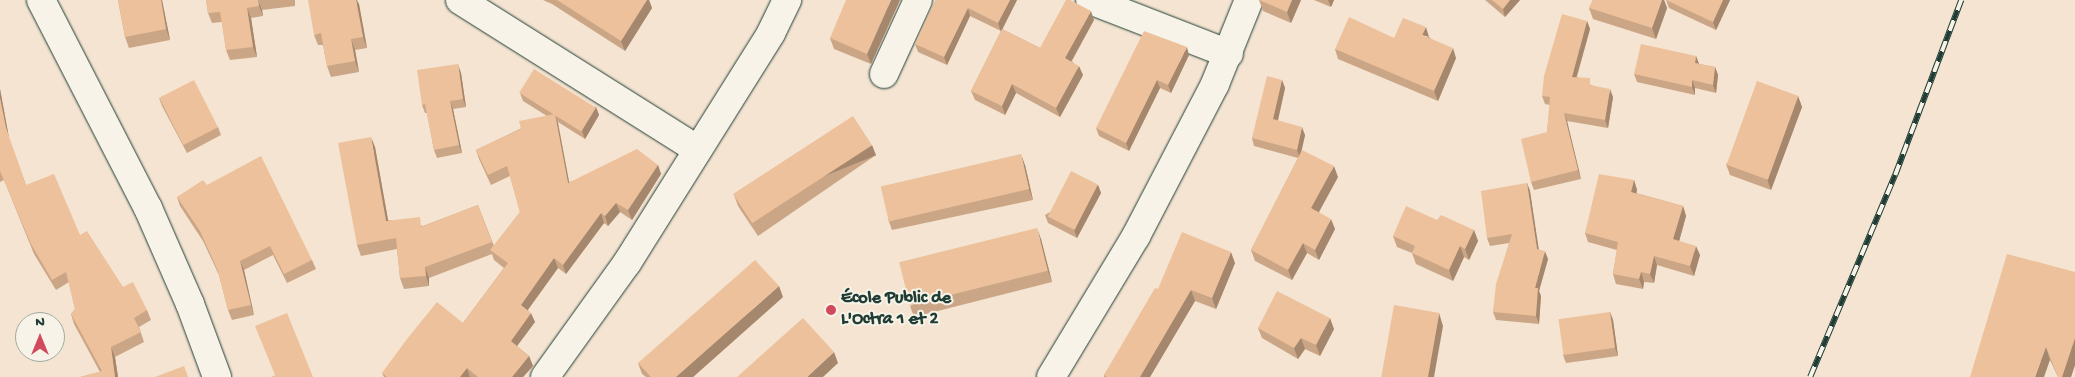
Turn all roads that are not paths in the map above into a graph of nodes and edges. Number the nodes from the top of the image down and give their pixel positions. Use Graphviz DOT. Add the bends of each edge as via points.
graph roads {
  1 [pos="41,0"];
  2 [pos="460,0"];
  3 [pos="788,0"];
  4 [pos="918,0"];
  5 [pos="1090,0"];
  6 [pos="1249,0"];
  7 [pos="1229,54"];
  8 [pos="884,74"];
  9 [pos="698,150"];
  10 [pos="217,377"];
  11 [pos="545,377"];
  12 [pos="1051,377"];
  1 -- 10 [label="street" via="148,208 190,304"];
  2 -- 9 [label="street"];
  3 -- 9 [label="street"];
  4 -- 8 [label="street"];
  5 -- 7 [label="street"];
  6 -- 7 [label="street"];
  7 -- 12 [label="street" via="1136,236"];
  9 -- 11 [label="street" via="627,262"];
}
